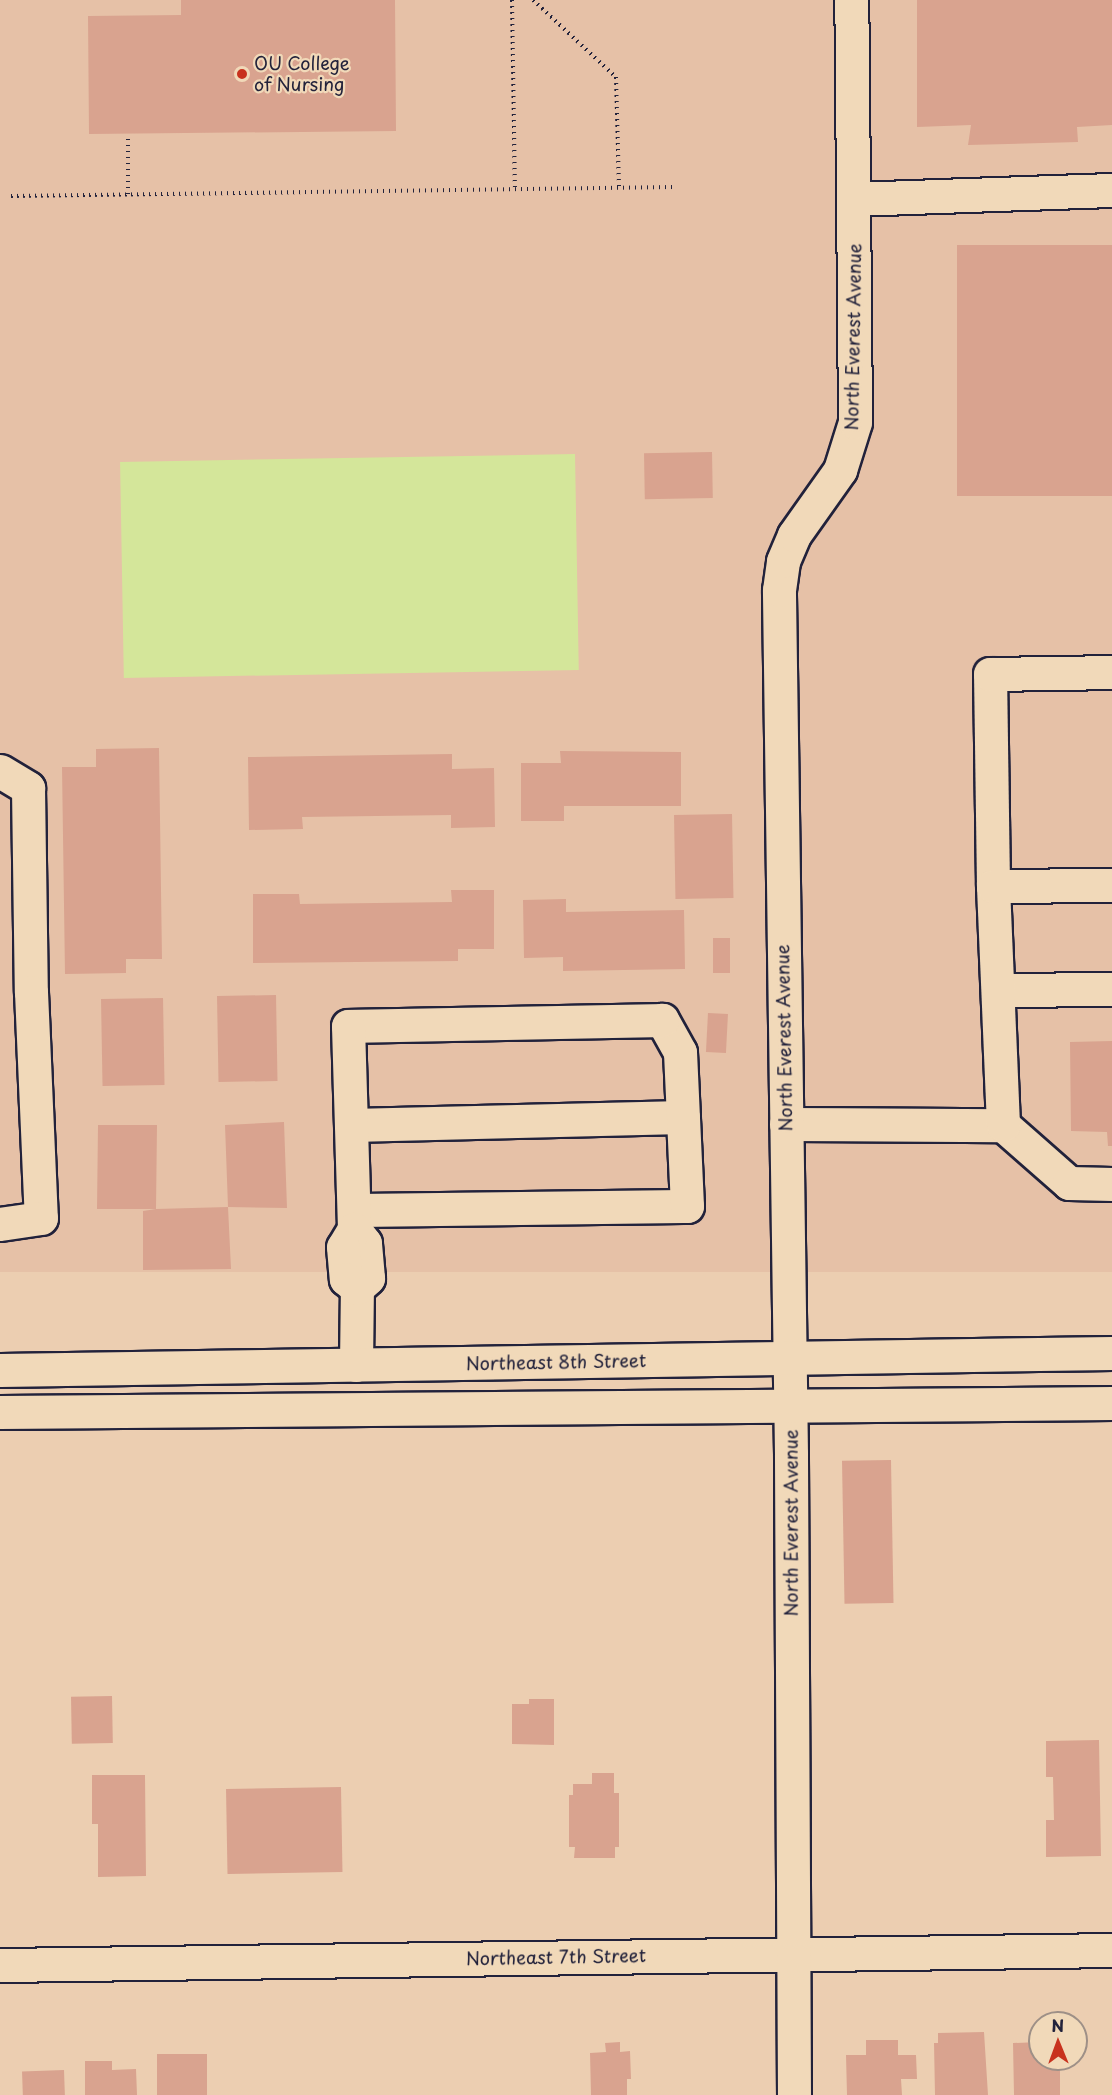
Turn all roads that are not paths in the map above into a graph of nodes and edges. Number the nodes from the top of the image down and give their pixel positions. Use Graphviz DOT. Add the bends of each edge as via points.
graph roads {
  1 [pos="851,0"];
  2 [pos="1112,190"];
  3 [pos="853,199"];
  4 [pos="1112,672"];
  5 [pos="0,771"];
  6 [pos="1112,885"];
  7 [pos="993,886"];
  8 [pos="1112,989"];
  9 [pos="999,990"];
  10 [pos="683,1117"];
  11 [pos="786,1124"];
  12 [pos="351,1125"];
  13 [pos="1003,1125"];
  14 [pos="1112,1184"];
  15 [pos="354,1219"];
  16 [pos="0,1224"];
  17 [pos="1112,1353"];
  18 [pos="789,1359"];
  19 [pos="356,1365"];
  20 [pos="0,1371"];
  21 [pos="1112,1403"];
  22 [pos="790,1406"];
  23 [pos="0,1412"];
  24 [pos="1112,1950"];
  25 [pos="791,1953"];
  26 [pos="0,1965"];
  27 [pos="794,2095"];
  1 -- 3 [label="street, North Everest Avenue"];
  2 -- 3 [label="street"];
  3 -- 11 [label="street, North Everest Avenue" via="855,422 840,470 794,535 783,561 778,590"];
  4 -- 7 [label="street" via="990,674"];
  5 -- 16 [label="street" via="28,788 40,1218"];
  6 -- 7 [label="street"];
  7 -- 9 [label="street"];
  8 -- 9 [label="street"];
  9 -- 13 [label="street"];
  10 -- 12 [label="street"];
  10 -- 12 [label="street" via="680,1052 662,1020 348,1026"];
  10 -- 15 [label="street" via="687,1206"];
  11 -- 13 [label="street"];
  11 -- 18 [label="street, North Everest Avenue"];
  12 -- 15 [label="street"];
  13 -- 14 [label="street" via="1069,1183"];
  15 -- 19 [label="street" via="365,1243 368,1278 357,1288"];
  17 -- 18 [label="street, Northeast 8th Street"];
  18 -- 19 [label="street, Northeast 8th Street"];
  18 -- 22 [label="street, North Everest Avenue"];
  19 -- 20 [label="street, Northeast 8th Street"];
  21 -- 22 [label="street"];
  22 -- 23 [label="street"];
  22 -- 25 [label="street, North Everest Avenue"];
  24 -- 25 [label="street, Northeast 7th Street"];
  25 -- 26 [label="street, Northeast 7th Street"];
  25 -- 27 [label="street, North Everest Avenue"];
}
